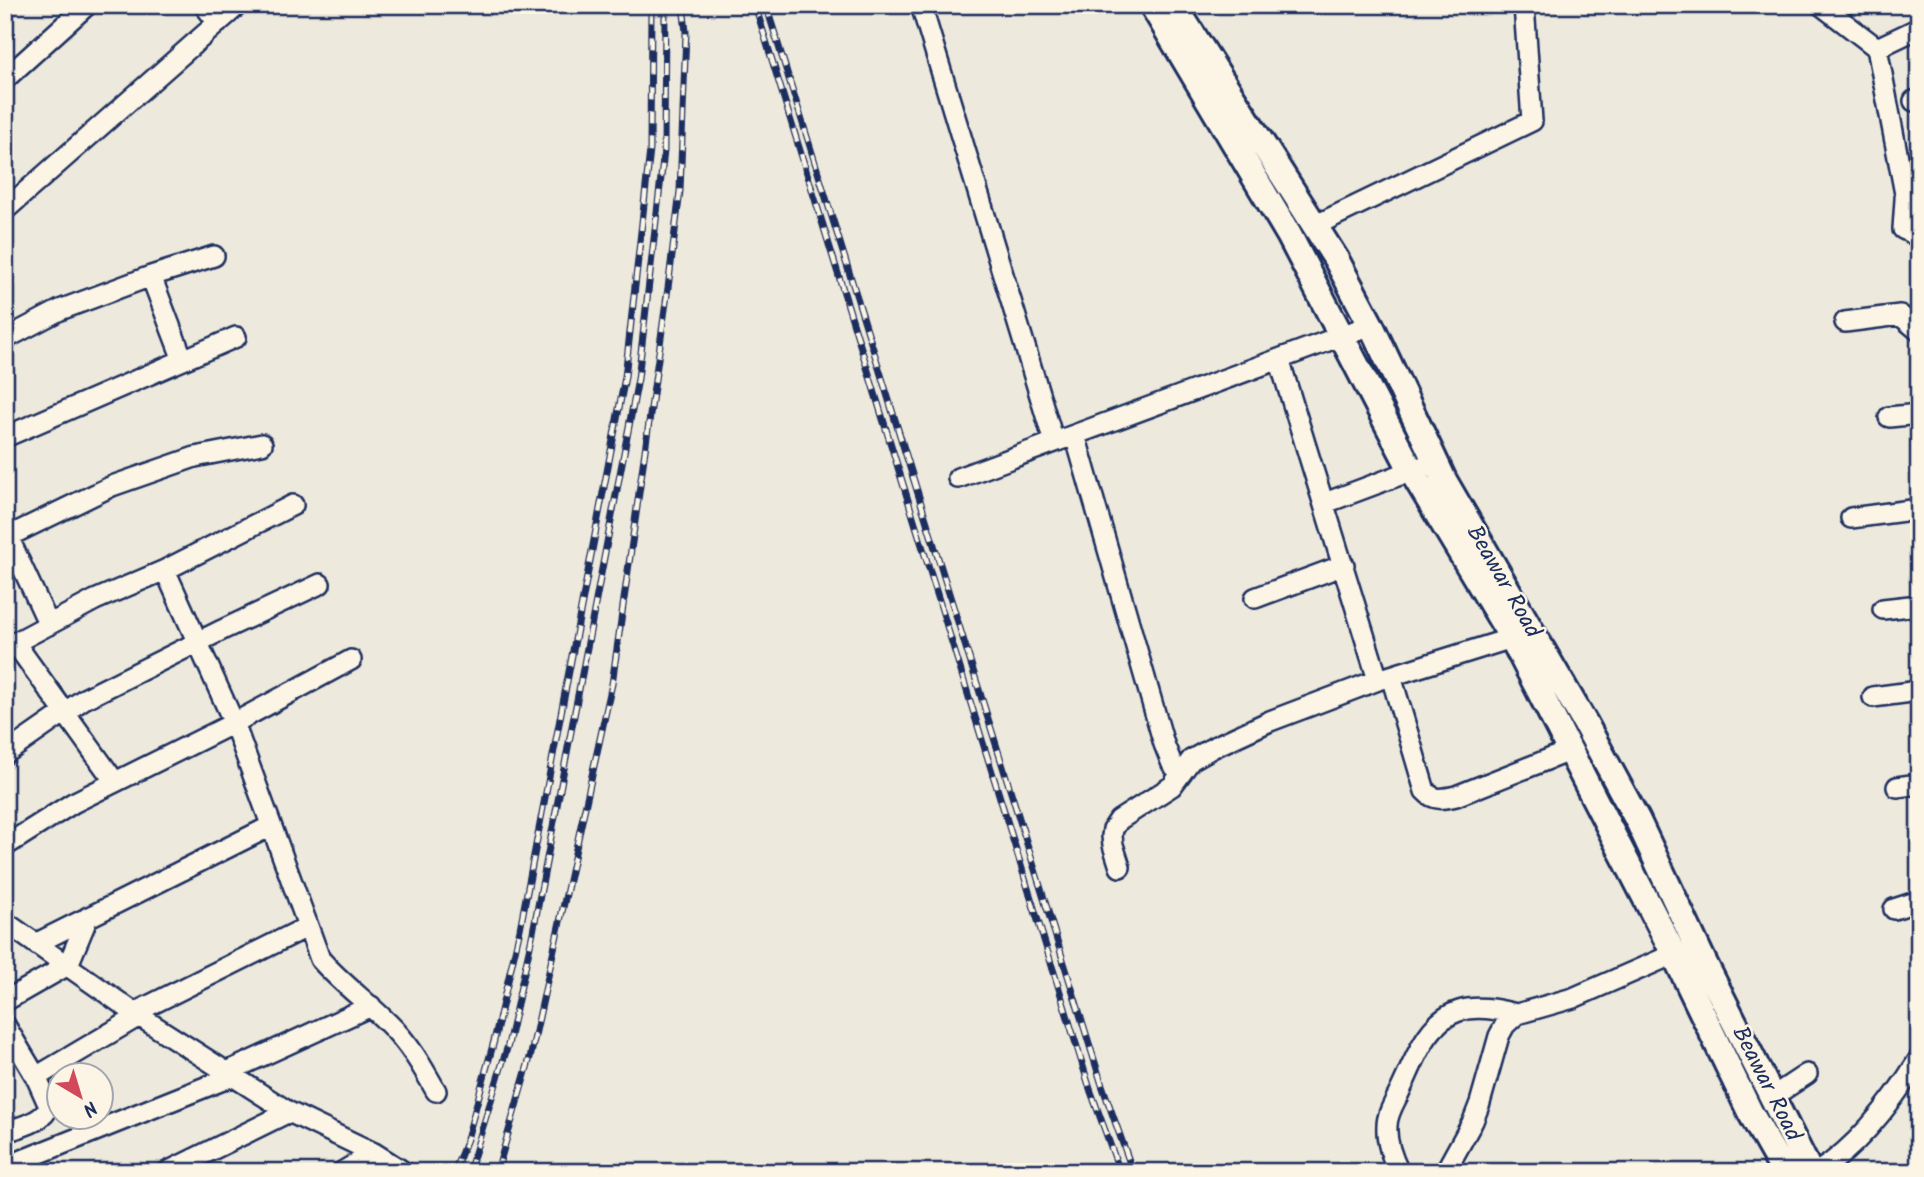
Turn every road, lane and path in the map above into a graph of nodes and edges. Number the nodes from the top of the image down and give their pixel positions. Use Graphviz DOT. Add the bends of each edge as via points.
graph roads {
  1 [pos="87,5"];
  2 [pos="204,5"];
  3 [pos="238,5"];
  4 [pos="921,5"];
  5 [pos="1152,5"];
  6 [pos="1174,5"];
  7 [pos="1524,5"];
  8 [pos="1821,5"];
  9 [pos="218,23"];
  10 [pos="1919,28"];
  11 [pos="1877,48"];
  12 [pos="5,79"];
  13 [pos="1912,189"];
  14 [pos="5,210"];
  15 [pos="1315,225"];
  16 [pos="1919,237"];
  17 [pos="214,256"];
  18 [pos="151,276"];
  19 [pos="1845,322"];
  20 [pos="1371,325"];
  21 [pos="1919,331"];
  22 [pos="1342,335"];
  23 [pos="236,337"];
  24 [pos="5,338"];
  25 [pos="1279,359"];
  26 [pos="183,360"];
  27 [pos="1919,414"];
  28 [pos="1889,417"];
  29 [pos="1075,435"];
  30 [pos="5,437"];
  31 [pos="1054,442"];
  32 [pos="262,444"];
  33 [pos="1435,461"];
  34 [pos="1412,472"];
  35 [pos="958,478"];
  36 [pos="1325,503"];
  37 [pos="293,505"];
  38 [pos="1919,509"];
  39 [pos="1851,518"];
  40 [pos="6,535"];
  41 [pos="1344,565"];
  42 [pos="165,569"];
  43 [pos="320,584"];
  44 [pos="1255,598"];
  45 [pos="1919,606"];
  46 [pos="1883,609"];
  47 [pos="49,625"];
  48 [pos="1512,638"];
  49 [pos="198,642"];
  50 [pos="10,645"];
  51 [pos="351,660"];
  52 [pos="1385,678"];
  53 [pos="1919,691"];
  54 [pos="1873,697"];
  55 [pos="65,712"];
  56 [pos="234,723"];
  57 [pos="1569,751"];
  58 [pos="5,754"];
  59 [pos="1180,773"];
  60 [pos="115,782"];
  61 [pos="1919,783"];
  62 [pos="1897,787"];
  63 [pos="271,826"];
  64 [pos="5,846"];
  65 [pos="1120,867"];
  66 [pos="1919,901"];
  67 [pos="1894,909"];
  68 [pos="88,917"];
  69 [pos="5,922"];
  70 [pos="307,927"];
  71 [pos="37,943"];
  72 [pos="1674,954"];
  73 [pos="68,965"];
  74 [pos="5,1001"];
  75 [pos="371,1006"];
  76 [pos="137,1014"];
  77 [pos="1517,1014"];
  78 [pos="5,1025"];
  79 [pos="1919,1059"];
  80 [pos="230,1074"];
  81 [pos="1807,1074"];
  82 [pos="36,1077"];
  83 [pos="436,1091"];
  84 [pos="1772,1097"];
  85 [pos="289,1112"];
  86 [pos="5,1132"];
  87 [pos="374,1153"];
  88 [pos="5,1167"];
  89 [pos="1443,1170"];
  90 [pos="167,1172"];
  91 [pos="342,1172"];
  92 [pos="404,1172"];
  93 [pos="1399,1172"];
  94 [pos="1784,1172"];
  95 [pos="1810,1172"];
  96 [pos="1818,1172"];
  1 -- 12 [label="street"];
  2 -- 9 [label="street"];
  3 -- 9 [label="street"];
  4 -- 31 [label="street"];
  5 -- 22 [label="main road, Beawar Road" via="1289,235"];
  6 -- 15 [label="main road, Beawar Road"];
  7 -- 15 [label="street" via="1532,121"];
  8 -- 11 [label="street"];
  9 -- 14 [label="street"];
  10 -- 11 [label="street"];
  11 -- 13 [label="street"];
  13 -- 16 [label="street" via="1903,229"];
  15 -- 20 [label="main road, Beawar Road"];
  17 -- 18 [label="street"];
  18 -- 24 [label="street" via="61,310"];
  18 -- 26 [label="street"];
  19 -- 21 [label="street" via="1900,315"];
  20 -- 22 [label="street"];
  20 -- 33 [label="main road, Beawar Road"];
  22 -- 25 [label="street"];
  22 -- 34 [label="main road, Beawar Road"];
  23 -- 26 [label="street"];
  25 -- 29 [label="street"];
  25 -- 36 [label="street"];
  26 -- 30 [label="street"];
  27 -- 28 [label="street"];
  29 -- 31 [label="street"];
  29 -- 59 [label="street" via="1164,744"];
  31 -- 35 [label="street"];
  32 -- 40 [label="street" via="195,457 112,486"];
  33 -- 34 [label="street"];
  33 -- 84 [label="main road, Beawar Road" via="1638,821"];
  34 -- 36 [label="street"];
  34 -- 48 [label="main road, Beawar Road"];
  36 -- 41 [label="street"];
  37 -- 42 [label="street"];
  38 -- 39 [label="street"];
  40 -- 47 [label="street"];
  41 -- 44 [label="street"];
  41 -- 52 [label="street"];
  42 -- 47 [label="street"];
  42 -- 49 [label="street"];
  43 -- 49 [label="street"];
  45 -- 46 [label="street"];
  47 -- 50 [label="street"];
  48 -- 52 [label="street"];
  48 -- 57 [label="main road, Beawar Road"];
  49 -- 55 [label="street"];
  49 -- 56 [label="street"];
  50 -- 55 [label="street"];
  51 -- 56 [label="street"];
  52 -- 57 [label="street" via="1430,797 1456,796"];
  52 -- 59 [label="street" via="1213,747"];
  53 -- 54 [label="street"];
  55 -- 58 [label="street"];
  55 -- 60 [label="street"];
  56 -- 60 [label="street"];
  56 -- 63 [label="street"];
  57 -- 72 [label="main road, Beawar Road"];
  59 -- 65 [label="street" via="1172,786 1130,811 1113,828"];
  60 -- 64 [label="street"];
  61 -- 62 [label="street"];
  63 -- 68 [label="street"];
  63 -- 70 [label="street"];
  66 -- 67 [label="street"];
  68 -- 71 [label="street"];
  68 -- 73 [label="street"];
  69 -- 71 [label="street"];
  70 -- 75 [label="street" via="320,959"];
  70 -- 76 [label="street"];
  71 -- 73 [label="street"];
  72 -- 77 [label="street" via="1573,998"];
  72 -- 94 [label="main road, Beawar Road"];
  73 -- 74 [label="street"];
  73 -- 76 [label="street"];
  75 -- 80 [label="street"];
  75 -- 83 [label="street" via="415,1053"];
  76 -- 80 [label="street"];
  76 -- 82 [label="street"];
  77 -- 89 [label="street" via="1499,1036 1473,1121"];
  77 -- 93 [label="street" via="1490,1008 1458,1011 1427,1037 1386,1124"];
  78 -- 82 [label="street"];
  79 -- 96 [label="street" via="1886,1107 1839,1158"];
  80 -- 85 [label="street"];
  80 -- 88 [label="street"];
  81 -- 84 [label="street"];
  82 -- 86 [label="street" via="49,1106 47,1113"];
  84 -- 95 [label="main road, Beawar Road"];
  85 -- 87 [label="street"];
  85 -- 90 [label="street"];
  87 -- 91 [label="street"];
  87 -- 92 [label="street"];
}
